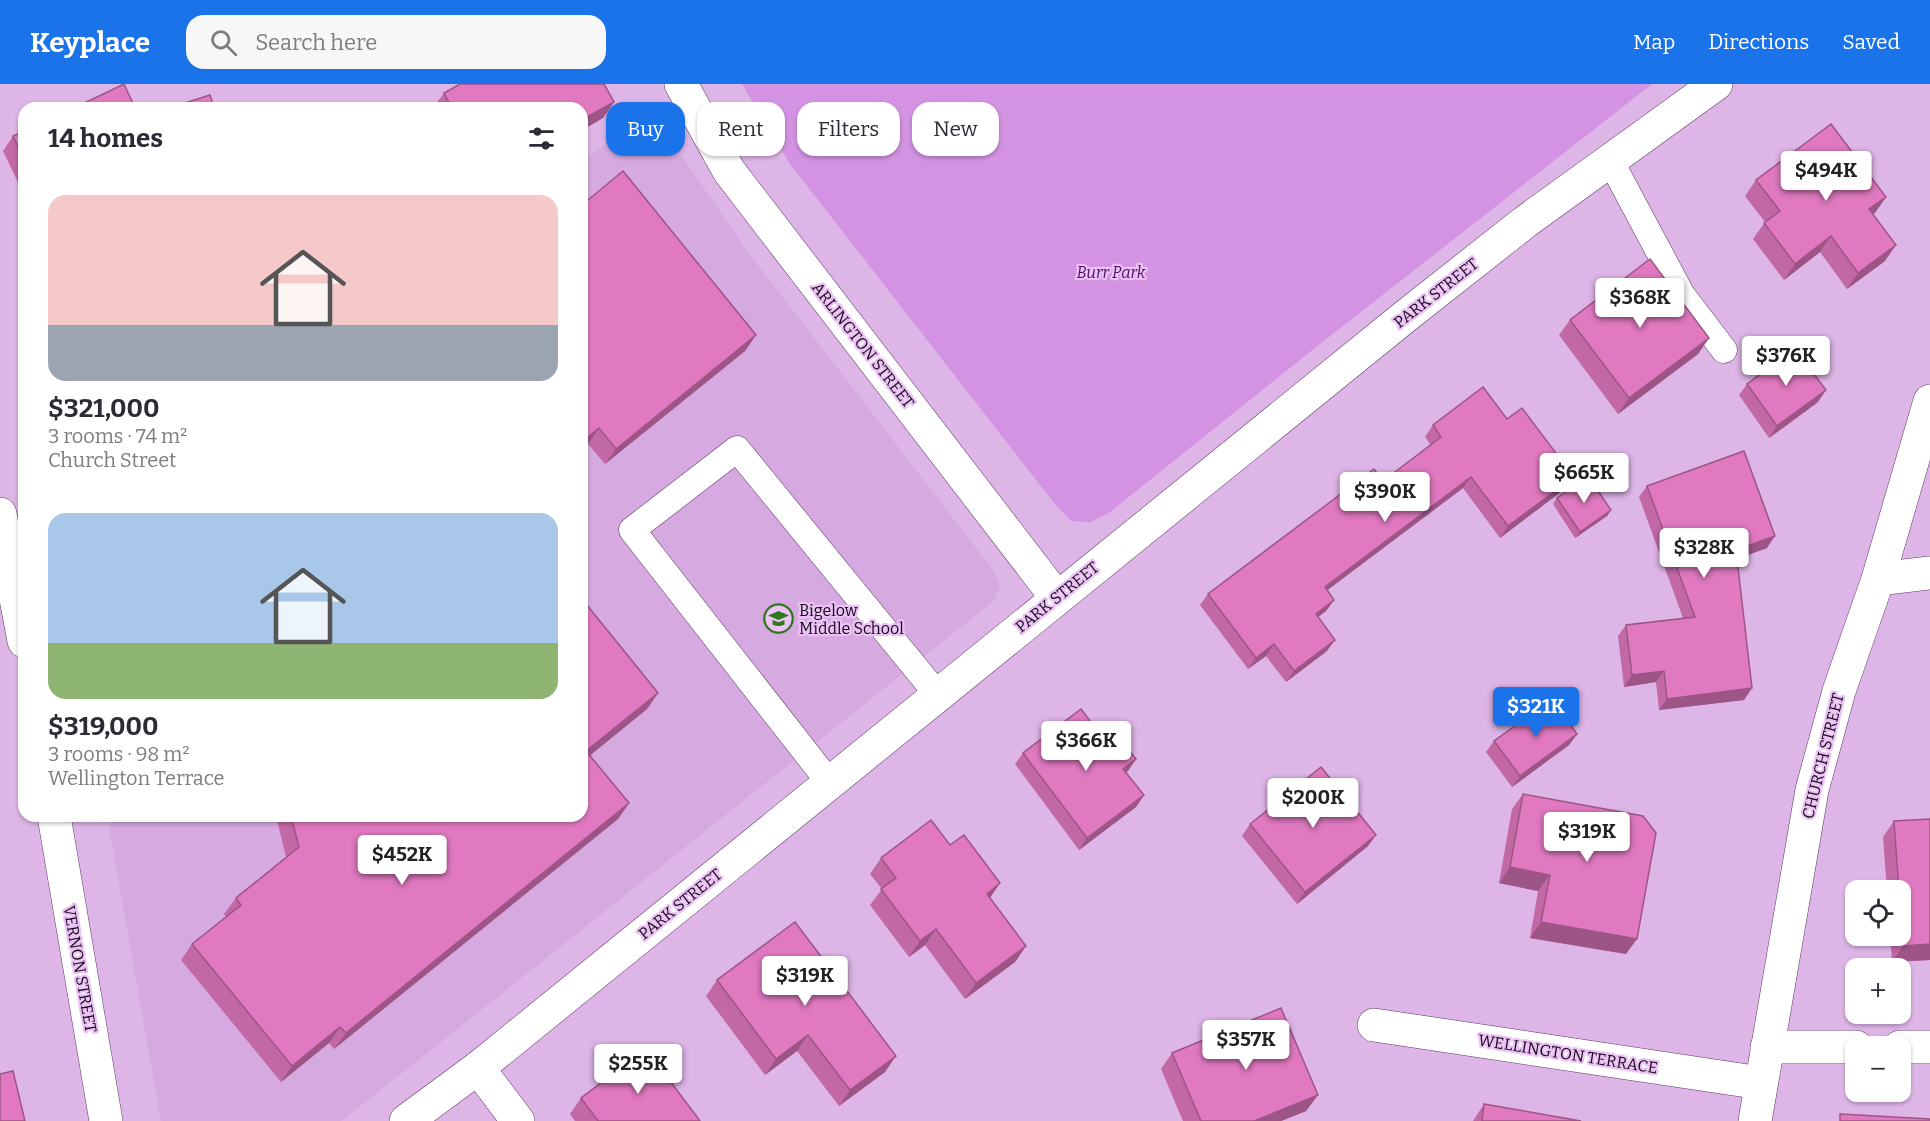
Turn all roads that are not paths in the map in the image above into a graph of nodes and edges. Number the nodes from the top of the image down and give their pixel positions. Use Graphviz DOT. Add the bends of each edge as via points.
graph roads {
  1 [pos="681,84"];
  2 [pos="1716,84"];
  3 [pos="1610,160"];
  4 [pos="1724,350"];
  5 [pos="1930,401"];
  6 [pos="0,514"];
  7 [pos="1930,573"];
  8 [pos="1878,579"];
  9 [pos="1057,597"];
  10 [pos="18,609"];
  11 [pos="937,694"];
  12 [pos="829,782"];
  13 [pos="55,822"];
  14 [pos="1374,1025"];
  15 [pos="1767,1047"];
  16 [pos="1845,1047"];
  17 [pos="1911,1047"];
  18 [pos="1930,1047"];
  19 [pos="478,1068"];
  20 [pos="1761,1083"];
  21 [pos="106,1121"];
  22 [pos="406,1121"];
  23 [pos="518,1121"];
  24 [pos="1755,1121"];
  1 -- 9 [label="street, ARLINGTON STREET" via="729,171"];
  2 -- 3 [label="street, PARK STREET"];
  3 -- 4 [label="lane" via="1682,295"];
  3 -- 9 [label="street, PARK STREET" via="1407,315"];
  5 -- 8 [label="street, CHURCH STREET"];
  6 -- 10 [label="street"];
  7 -- 8 [label="street"];
  8 -- 15 [label="street, CHURCH STREET" via="1839,691 1812,790"];
  9 -- 11 [label="street, PARK STREET"];
  11 -- 12 [label="street, PARK STREET"];
  11 -- 12 [label="lane" via="737,449 632,530"];
  12 -- 19 [label="street, PARK STREET"];
  13 -- 21 [label="street, VERNON STREET"];
  14 -- 20 [label="street, WELLINGTON TERRACE"];
  15 -- 16 [label="street"];
  15 -- 20 [label="street, CHURCH STREET"];
  17 -- 18 [label="street"];
  19 -- 22 [label="street, PARK STREET"];
  19 -- 23 [label="street"];
  20 -- 24 [label="street, CHURCH STREET"];
}
